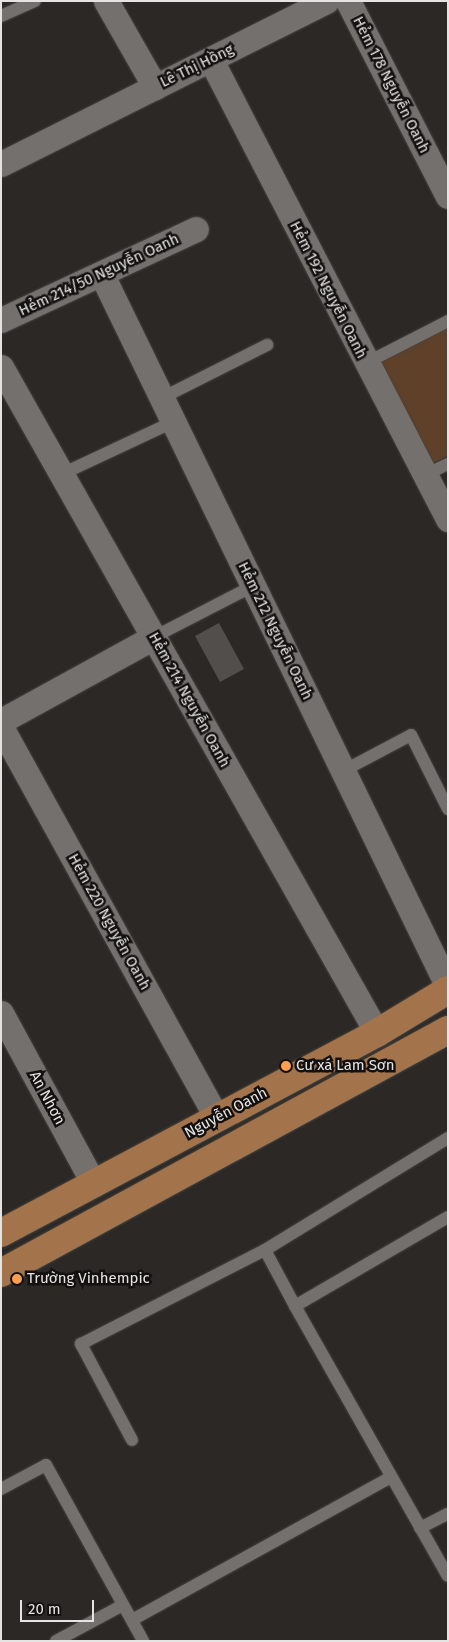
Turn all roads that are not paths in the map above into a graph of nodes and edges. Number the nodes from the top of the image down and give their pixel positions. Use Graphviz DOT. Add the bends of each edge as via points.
graph roads {
  1 [pos="35,1"];
  2 [pos="106,1"];
  3 [pos="327,1"];
  4 [pos="348,1"];
  5 [pos="1,16"];
  6 [pos="210,60"];
  7 [pos="155,87"];
  8 [pos="1,164"];
  9 [pos="448,196"];
  10 [pos="196,229"];
  11 [pos="102,275"];
  12 [pos="1,320"];
  13 [pos="448,321"];
  14 [pos="267,345"];
  15 [pos="366,363"];
  16 [pos="1,367"];
  17 [pos="162,398"];
  18 [pos="173,422"];
  19 [pos="448,464"];
  20 [pos="62,474"];
  21 [pos="425,475"];
  22 [pos="448,519"];
  23 [pos="253,586"];
  24 [pos="154,637"];
  25 [pos="1,721"];
  26 [pos="1,727"];
  27 [pos="343,771"];
  28 [pos="448,809"];
  29 [pos="448,988"];
  30 [pos="4,1024"];
  31 [pos="448,1030"];
  32 [pos="378,1033"];
  33 [pos="217,1118"];
  34 [pos="448,1138"];
  35 [pos="94,1184"];
  36 [pos="111,1214"];
  37 [pos="448,1217"];
  38 [pos="1,1233"];
  39 [pos="265,1250"];
  40 [pos="1,1273"];
  41 [pos="295,1306"];
  42 [pos="132,1440"];
  43 [pos="391,1477"];
  44 [pos="1,1489"];
  45 [pos="448,1514"];
  46 [pos="420,1528"];
  47 [pos="448,1576"];
  48 [pos="123,1605"];
  49 [pos="132,1620"];
  50 [pos="56,1641"];
  51 [pos="143,1641"];
  1 -- 5 [label="lane"];
  2 -- 7 [label="street, Lê Thị Hồng"];
  3 -- 6 [label="street, Lê Thị Hồng"];
  4 -- 9 [label="street, Hẻm 178 Nguyễn Oanh"];
  6 -- 7 [label="street, Lê Thị Hồng"];
  6 -- 15 [label="street, Hẻm 192 Nguyễn Oanh"];
  7 -- 8 [label="street"];
  10 -- 11 [label="street, Hẻm 214/50 Nguyễn Oanh"];
  11 -- 12 [label="street, Hẻm 214/50 Nguyễn Oanh"];
  11 -- 17 [label="street, Hẻm 212 Nguyễn Oanh"];
  13 -- 15 [label="lane"];
  14 -- 17 [label="lane"];
  15 -- 21 [label="street, Hẻm 192 Nguyễn Oanh"];
  16 -- 20 [label="street, Hẻm 214 Nguyễn Oanh"];
  17 -- 18 [label="street, Hẻm 212 Nguyễn Oanh"];
  18 -- 20 [label="lane"];
  18 -- 23 [label="street, Hẻm 212 Nguyễn Oanh"];
  19 -- 21 [label="lane"];
  20 -- 24 [label="street, Hẻm 214 Nguyễn Oanh"];
  21 -- 22 [label="street, Hẻm 192 Nguyễn Oanh"];
  23 -- 24 [label="lane"];
  23 -- 27 [label="street, Hẻm 212 Nguyễn Oanh"];
  24 -- 25 [label="street"];
  24 -- 32 [label="street, Hẻm 214 Nguyễn Oanh"];
  26 -- 33 [label="street, Hẻm 220 Nguyễn Oanh"];
  27 -- 28 [label="lane" via="411,735"];
  27 -- 29 [label="street, Hẻm 212 Nguyễn Oanh"];
  29 -- 32 [label="main road, Nguyễn Oanh"];
  30 -- 35 [label="street, An Nhơn"];
  31 -- 36 [label="main road"];
  32 -- 33 [label="main road, Nguyễn Oanh"];
  33 -- 35 [label="main road, Nguyễn Oanh"];
  34 -- 39 [label="lane"];
  35 -- 36 [label="main road"];
  35 -- 38 [label="main road, Nguyễn Oanh"];
  36 -- 40 [label="main road"];
  37 -- 41 [label="lane"];
  39 -- 41 [label="lane"];
  39 -- 42 [label="lane" via="81,1344"];
  41 -- 43 [label="lane"];
  43 -- 46 [label="lane"];
  43 -- 49 [label="lane"];
  44 -- 48 [label="lane" via="46,1466"];
  45 -- 46 [label="lane"];
  46 -- 47 [label="lane"];
  48 -- 49 [label="lane"];
  48 -- 50 [label="lane"];
  49 -- 51 [label="lane"];
}
